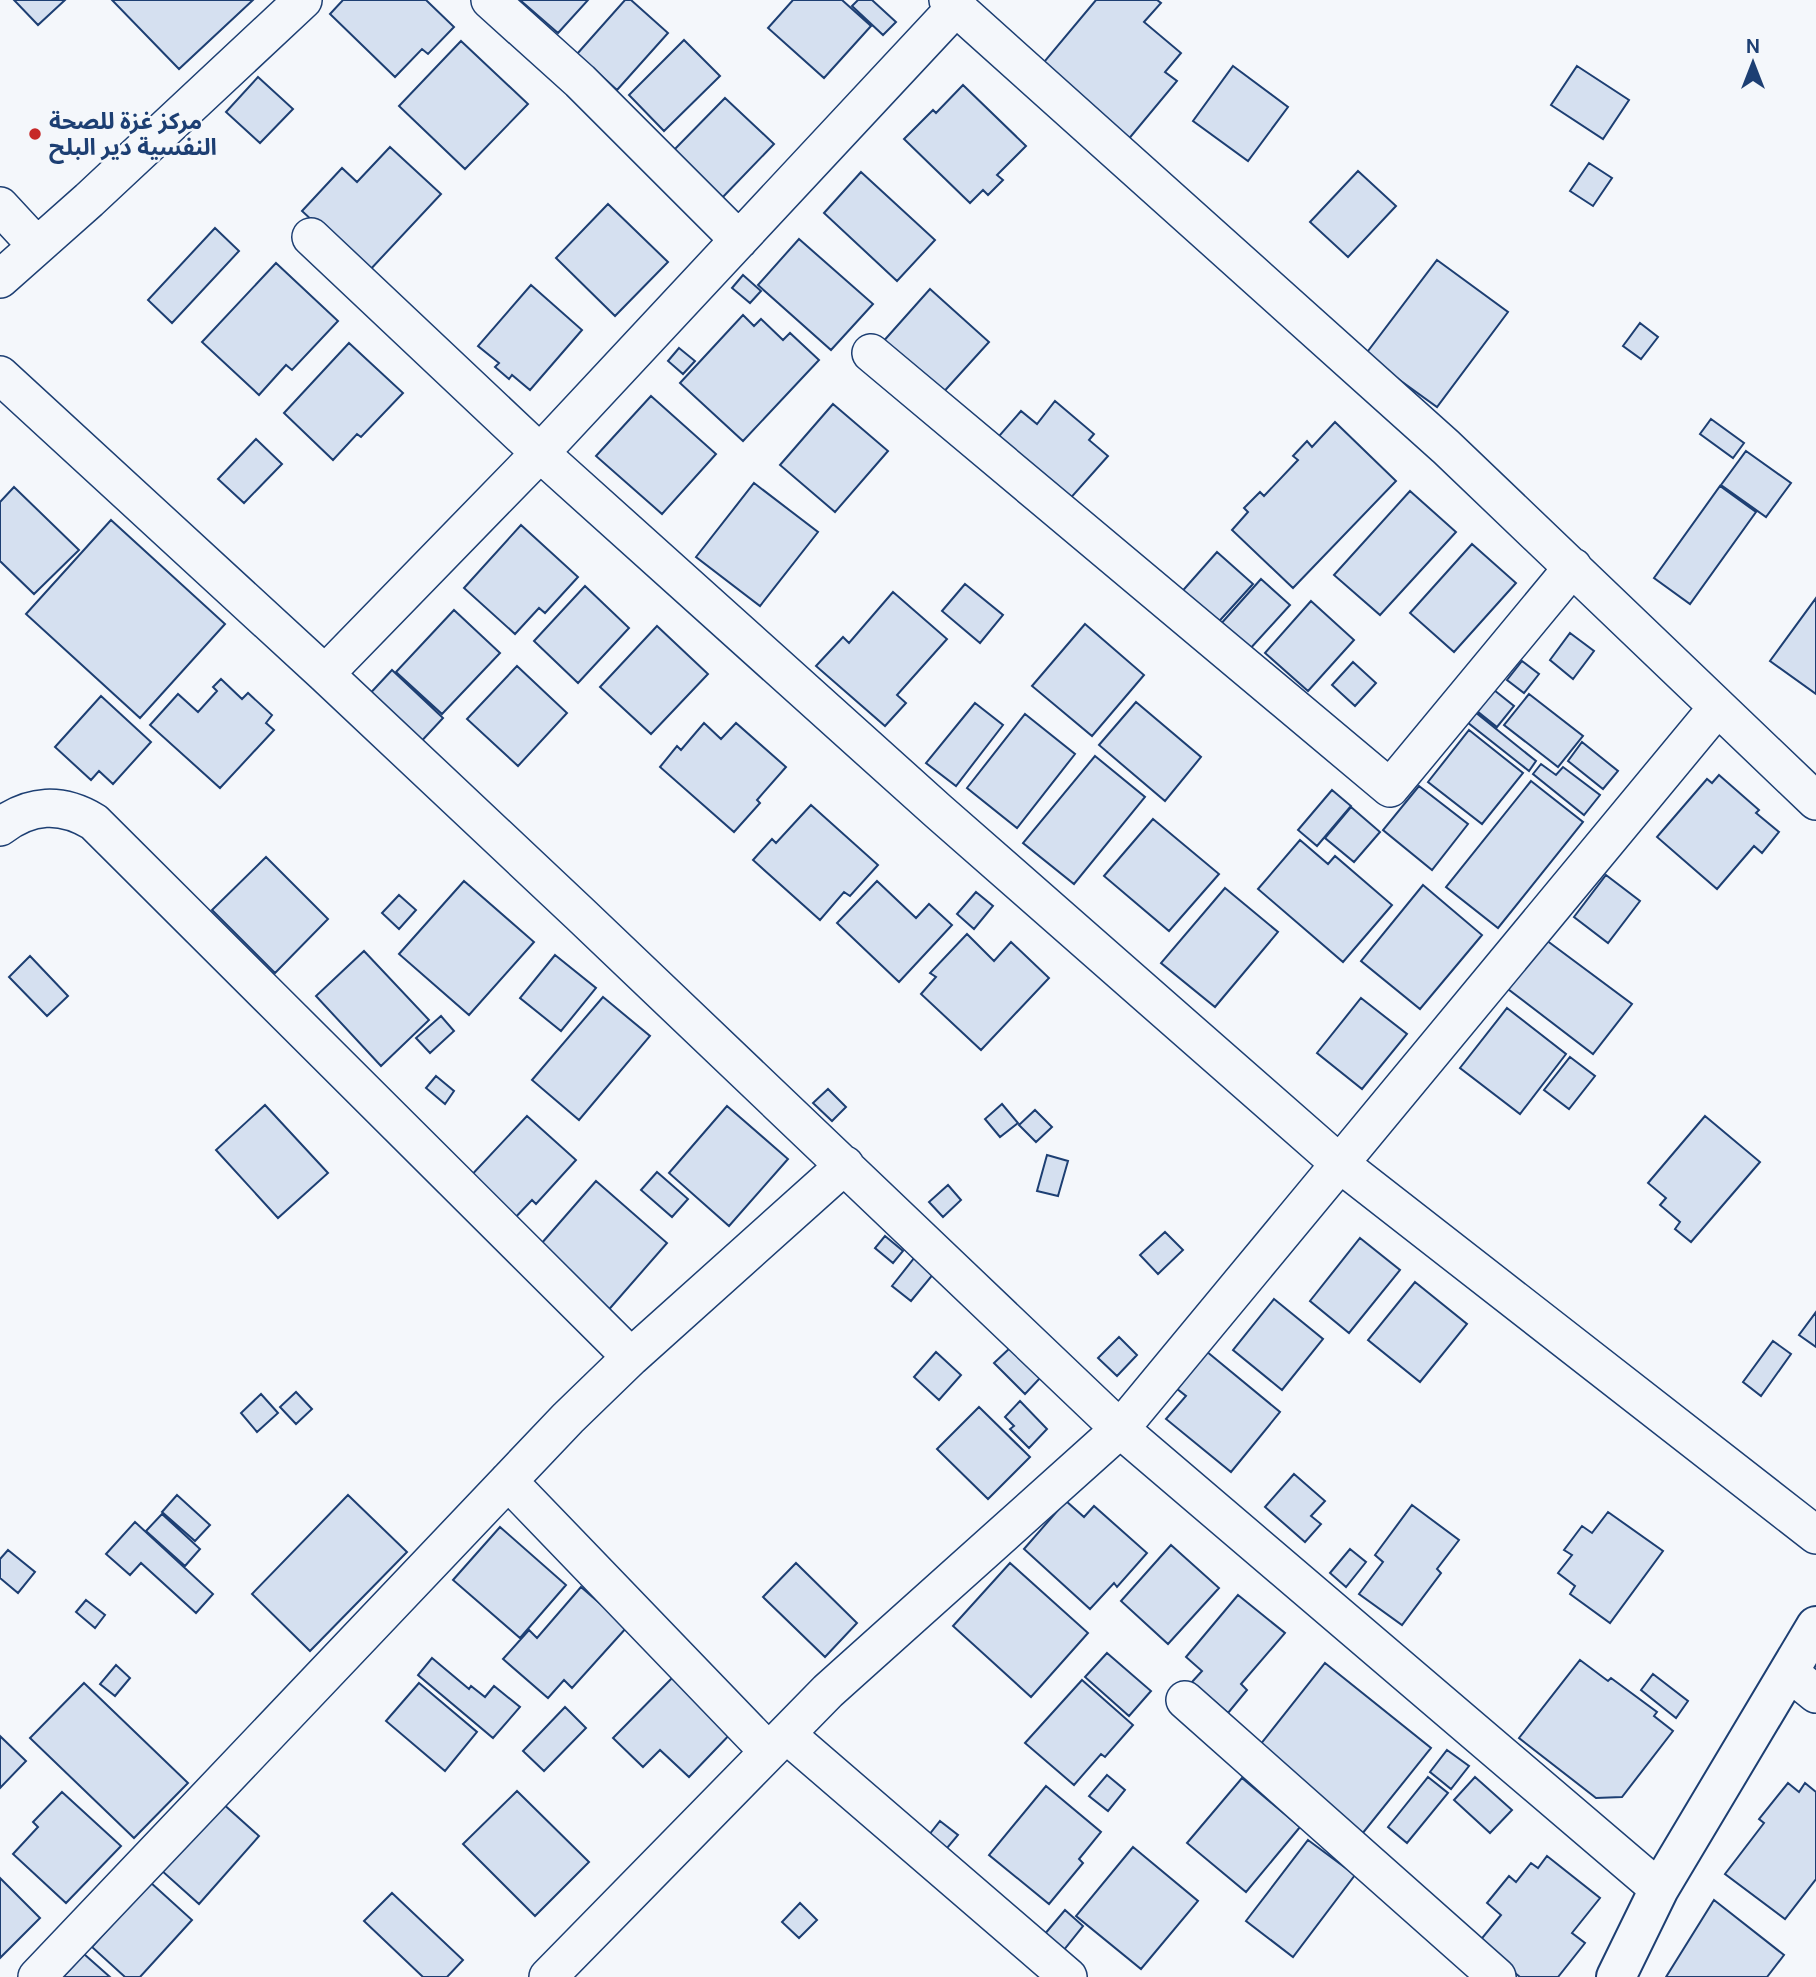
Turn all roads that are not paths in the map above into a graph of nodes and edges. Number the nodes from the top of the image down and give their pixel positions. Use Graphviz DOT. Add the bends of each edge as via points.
graph roads {
  1 [pos="303,0"];
  2 [pos="490,0"];
  3 [pos="952,3"];
  4 [pos="0,206"];
  5 [pos="312,237"];
  6 [pos="739,240"];
  7 [pos="37,246"];
  8 [pos="0,279"];
  9 [pos="871,353"];
  10 [pos="0,376"];
  11 [pos="541,453"];
  12 [pos="1573,567"];
  13 [pos="325,674"];
  14 [pos="1717,708"];
  15 [pos="1816,802"];
  16 [pos="0,827"];
  17 [pos="1339,1163"];
  18 [pos="845,1165"];
  19 [pos="631,1357"];
  20 [pos="1120,1429"];
  21 [pos="508,1481"];
  22 [pos="1816,1535"];
  23 [pos="1816,1626"];
  24 [pos="1802,1683"];
  25 [pos="1185,1700"];
  26 [pos="777,1742"];
  27 [pos="1659,1889"];
  28 [pos="37,1977"];
  29 [pos="548,1977"];
  30 [pos="1068,1977"];
  31 [pos="1497,1977"];
  32 [pos="1616,1977"];
  1 -- 7 [label="street"];
  2 -- 6 [label="street" via="580,81"];
  3 -- 6 [label="street"];
  3 -- 12 [label="street"];
  4 -- 7 [label="street"];
  5 -- 11 [label="street"];
  6 -- 11 [label="street"];
  7 -- 8 [label="street"];
  9 -- 12 [label="street" via="1390,788"];
  10 -- 13 [label="street"];
  11 -- 13 [label="street"];
  11 -- 17 [label="street" via="938,811"];
  12 -- 14 [label="street"];
  13 -- 18 [label="street"];
  14 -- 15 [label="street"];
  14 -- 17 [label="street"];
  16 -- 19 [label="street" via="32,809 49,807 80,813 93,822"];
  17 -- 20 [label="street"];
  17 -- 22 [label="street"];
  18 -- 19 [label="street"];
  18 -- 20 [label="street"];
  19 -- 21 [label="street"];
  20 -- 26 [label="street" via="828,1690"];
  20 -- 27 [label="street"];
  21 -- 26 [label="street"];
  21 -- 28 [label="street"];
  23 -- 24 [label="street"];
  24 -- 27 [label="street"];
  25 -- 31 [label="street"];
  26 -- 29 [label="street"];
  26 -- 30 [label="street"];
  27 -- 32 [label="street"];
}
